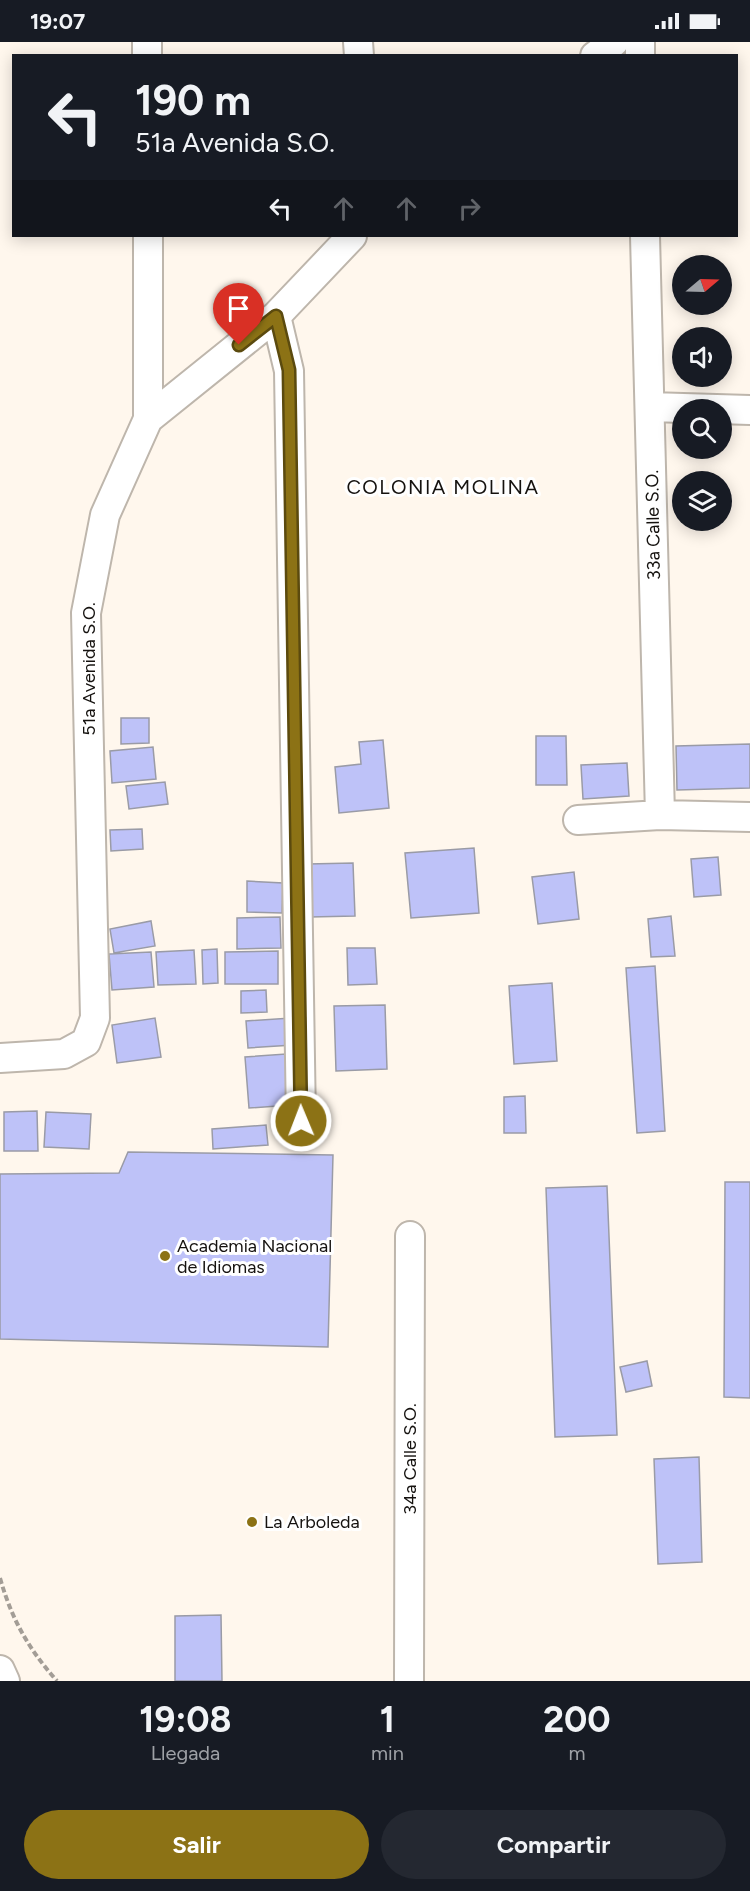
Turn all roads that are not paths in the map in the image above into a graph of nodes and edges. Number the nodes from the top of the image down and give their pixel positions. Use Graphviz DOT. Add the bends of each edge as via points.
graph roads {
  1 [pos="614,42"];
  2 [pos="599,54"];
  3 [pos="148,237"];
  4 [pos="351,237"];
  5 [pos="645,237"];
  6 [pos="276,316"];
  7 [pos="650,407"];
  8 [pos="750,410"];
  9 [pos="148,419"];
  10 [pos="660,815"];
  11 [pos="750,817"];
  12 [pos="578,820"];
  13 [pos="0,1058"];
  14 [pos="301,1121"];
  15 [pos="410,1236"];
  16 [pos="0,1670"];
  17 [pos="5,1681"];
  18 [pos="409,1681"];
  1 -- 2 [label="street"];
  3 -- 9 [label="street"];
  4 -- 6 [label="street, 51a Avenida S.O."];
  5 -- 7 [label="street, 33a Calle S.O."];
  6 -- 9 [label="street, 51a Avenida S.O."];
  6 -- 14 [label="street" via="289,370"];
  7 -- 8 [label="street"];
  7 -- 10 [label="street, 33a Calle S.O."];
  9 -- 13 [label="street, 51a Avenida S.O." via="105,515 86,613 95,1018 86,1042 64,1054"];
  10 -- 11 [label="street"];
  10 -- 12 [label="street"];
  15 -- 18 [label="street, 34a Calle S.O."];
  16 -- 17 [label="street"];
}
